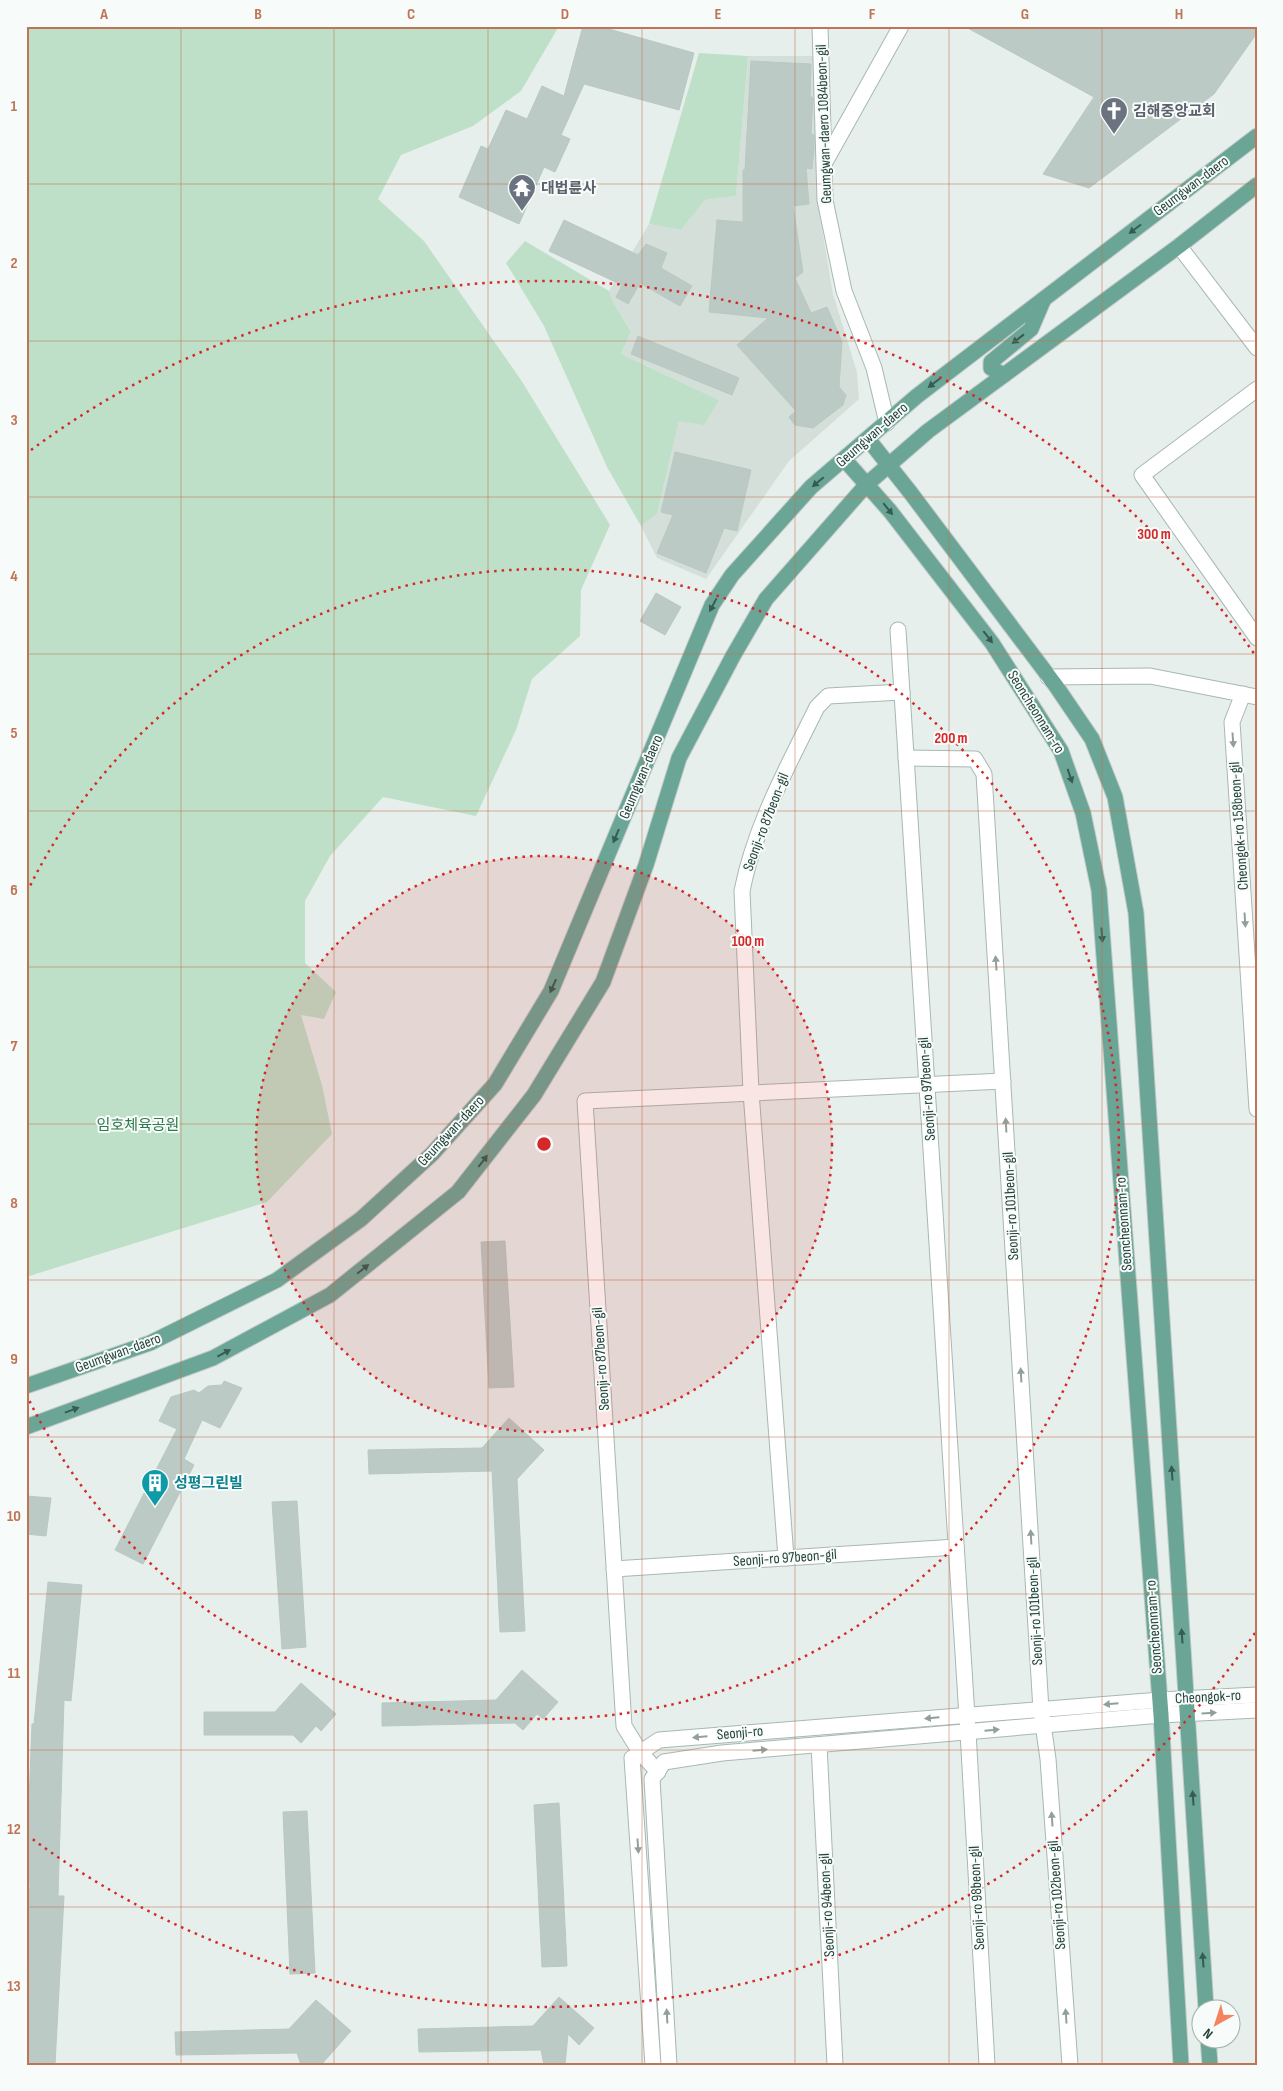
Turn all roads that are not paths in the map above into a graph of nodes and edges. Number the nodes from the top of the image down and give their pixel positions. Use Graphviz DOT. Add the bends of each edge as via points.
graph roads {
  1 [pos="820,26"];
  2 [pos="901,26"];
  3 [pos="1257,136"];
  4 [pos="824,162"];
  5 [pos="1257,185"];
  6 [pos="1179,246"];
  7 [pos="1043,300"];
  8 [pos="1257,348"];
  9 [pos="1004,376"];
  10 [pos="1257,390"];
  11 [pos="887,423"];
  12 [pos="868,439"];
  13 [pos="844,459"];
  14 [pos="889,464"];
  15 [pos="867,484"];
  16 [pos="898,630"];
  17 [pos="1257,638"];
  18 [pos="1048,677"];
  19 [pos="902,692"];
  20 [pos="1250,695"];
  21 [pos="906,758"];
  22 [pos="1255,1068"];
  23 [pos="1003,1081"];
  24 [pos="927,1084"];
  25 [pos="751,1092"];
  26 [pos="1257,1109"];
  27 [pos="26,1386"];
  28 [pos="26,1427"];
  29 [pos="956,1547"];
  30 [pos="786,1558"];
  31 [pos="614,1569"];
  32 [pos="1257,1695"];
  33 [pos="1186,1698"];
  34 [pos="1160,1707"];
  35 [pos="1041,1710"];
  36 [pos="1257,1710"];
  37 [pos="1187,1714"];
  38 [pos="966,1715"];
  39 [pos="1042,1725"];
  40 [pos="968,1732"];
  41 [pos="819,1745"];
  42 [pos="640,1752"];
  43 [pos="658,1772"];
  44 [pos="1205,1998"];
  45 [pos="1209,2048"];
  46 [pos="653,2065"];
  47 [pos="669,2065"];
  48 [pos="835,2065"];
  49 [pos="987,2065"];
  50 [pos="1070,2065"];
  51 [pos="1181,2065"];
  52 [pos="1210,2065"];
  1 -- 4 [label="street, Geumgwan-daero 1084beon-gil"];
  2 -- 4 [label="street"];
  3 -- 7 [label="main road, Geumgwan-daero, one-way"];
  4 -- 11 [label="street, Geumgwan-daero 1084beon-gil" via="825,200 844,291 874,368"];
  5 -- 6 [label="main road, Geumgwan-daero"];
  6 -- 8 [label="street"];
  6 -- 9 [label="main road, Geumgwan-daero"];
  7 -- 9 [label="main road, one-way" via="1031,329 990,362 991,368"];
  7 -- 11 [label="main road, Geumgwan-daero, one-way" via="917,396"];
  9 -- 14 [label="main road, Geumgwan-daero" via="928,431"];
  10 -- 17 [label="street" via="1142,475"];
  11 -- 12 [label="main road, Geumgwan-daero"];
  12 -- 13 [label="main road, Geumgwan-daero"];
  12 -- 14 [label="main road, Seoncheonnam-ro"];
  13 -- 15 [label="main road, Seoncheonnam-ro"];
  13 -- 27 [label="main road, Geumgwan-daero, one-way" via="791,509 732,575 712,606 552,991 489,1091 432,1154 361,1219 277,1280 150,1343"];
  14 -- 15 [label="main road, Geumgwan-daero"];
  14 -- 18 [label="main road, Seoncheonnam-ro"];
  28 -- 15 [label="main road, Geumgwan-daero, one-way" via="213,1358 330,1295 458,1192 534,1095 603,982 646,865 680,758 733,656 766,599"];
  15 -- 34 [label="main road, Seoncheonnam-ro, one-way" via="992,643 1062,751 1083,813 1099,890"];
  16 -- 19 [label="street, Seonji-ro 97beon-gil"];
  18 -- 20 [label="street" via="1150,676"];
  33 -- 18 [label="main road, Seoncheonnam-ro, one-way" via="1136,913 1115,797 1092,739"];
  19 -- 21 [label="street, Seonji-ro 97beon-gil"];
  19 -- 25 [label="street, Seonji-ro 87beon-gil" via="828,696 817,706 773,796 748,863 742,891"];
  20 -- 22 [label="street, Cheongok-ro 158beon-gil, one-way" via="1232,722"];
  23 -- 21 [label="street, Seonji-ro 101beon-gil, one-way" via="984,774 975,759"];
  21 -- 24 [label="street, Seonji-ro 97beon-gil"];
  22 -- 26 [label="street, Cheongok-ro 158beon-gil"];
  23 -- 24 [label="street, Seonji-ro 87beon-gil"];
  35 -- 23 [label="street, Seonji-ro 101beon-gil, one-way"];
  24 -- 25 [label="street, Seonji-ro 87beon-gil"];
  24 -- 29 [label="street, Seonji-ro 97beon-gil"];
  25 -- 30 [label="street, Seonji-ro 87beon-gil"];
  25 -- 31 [label="street, Seonji-ro 87beon-gil" via="585,1101"];
  29 -- 30 [label="street, Seonji-ro 97beon-gil"];
  29 -- 38 [label="street, Seonji-ro 97beon-gil"];
  30 -- 31 [label="street, Seonji-ro 97beon-gil"];
  31 -- 42 [label="street, Seonji-ro 87beon-gil" via="624,1726"];
  32 -- 33 [label="street, Cheongok-ro"];
  33 -- 34 [label="street, Cheongok-ro"];
  33 -- 37 [label="main road, Seoncheonnam-ro"];
  34 -- 35 [label="street, Seonji-ro, one-way"];
  34 -- 37 [label="street, Cheongok-ro"];
  34 -- 39 [label="street, Seonji-ro"];
  34 -- 51 [label="main road, Seoncheonnam-ro"];
  35 -- 38 [label="street, Seonji-ro"];
  35 -- 39 [label="street, Seonji-ro 101beon-gil"];
  37 -- 36 [label="street, Cheongok-ro, one-way"];
  44 -- 37 [label="main road, Seoncheonnam-ro, one-way"];
  38 -- 40 [label="street, Seonji-ro 97beon-gil"];
  38 -- 42 [label="street, Seonji-ro, one-way" via="659,1740"];
  40 -- 39 [label="street, Seonji-ro, one-way"];
  50 -- 39 [label="street, Seonji-ro 102beon-gil, one-way" via="1048,1759"];
  40 -- 41 [label="street, Seonji-ro"];
  40 -- 49 [label="street, Seonji-ro 98beon-gil"];
  43 -- 41 [label="street, Seonji-ro, one-way" via="664,1762 722,1753"];
  41 -- 48 [label="street, Seonji-ro 94beon-gil"];
  42 -- 43 [label="street, Seonji-ro 87beon-gil"];
  42 -- 46 [label="street, one-way" via="632,1758"];
  47 -- 43 [label="street, one-way" via="652,1779"];
  45 -- 52 [label="main road"];
}
